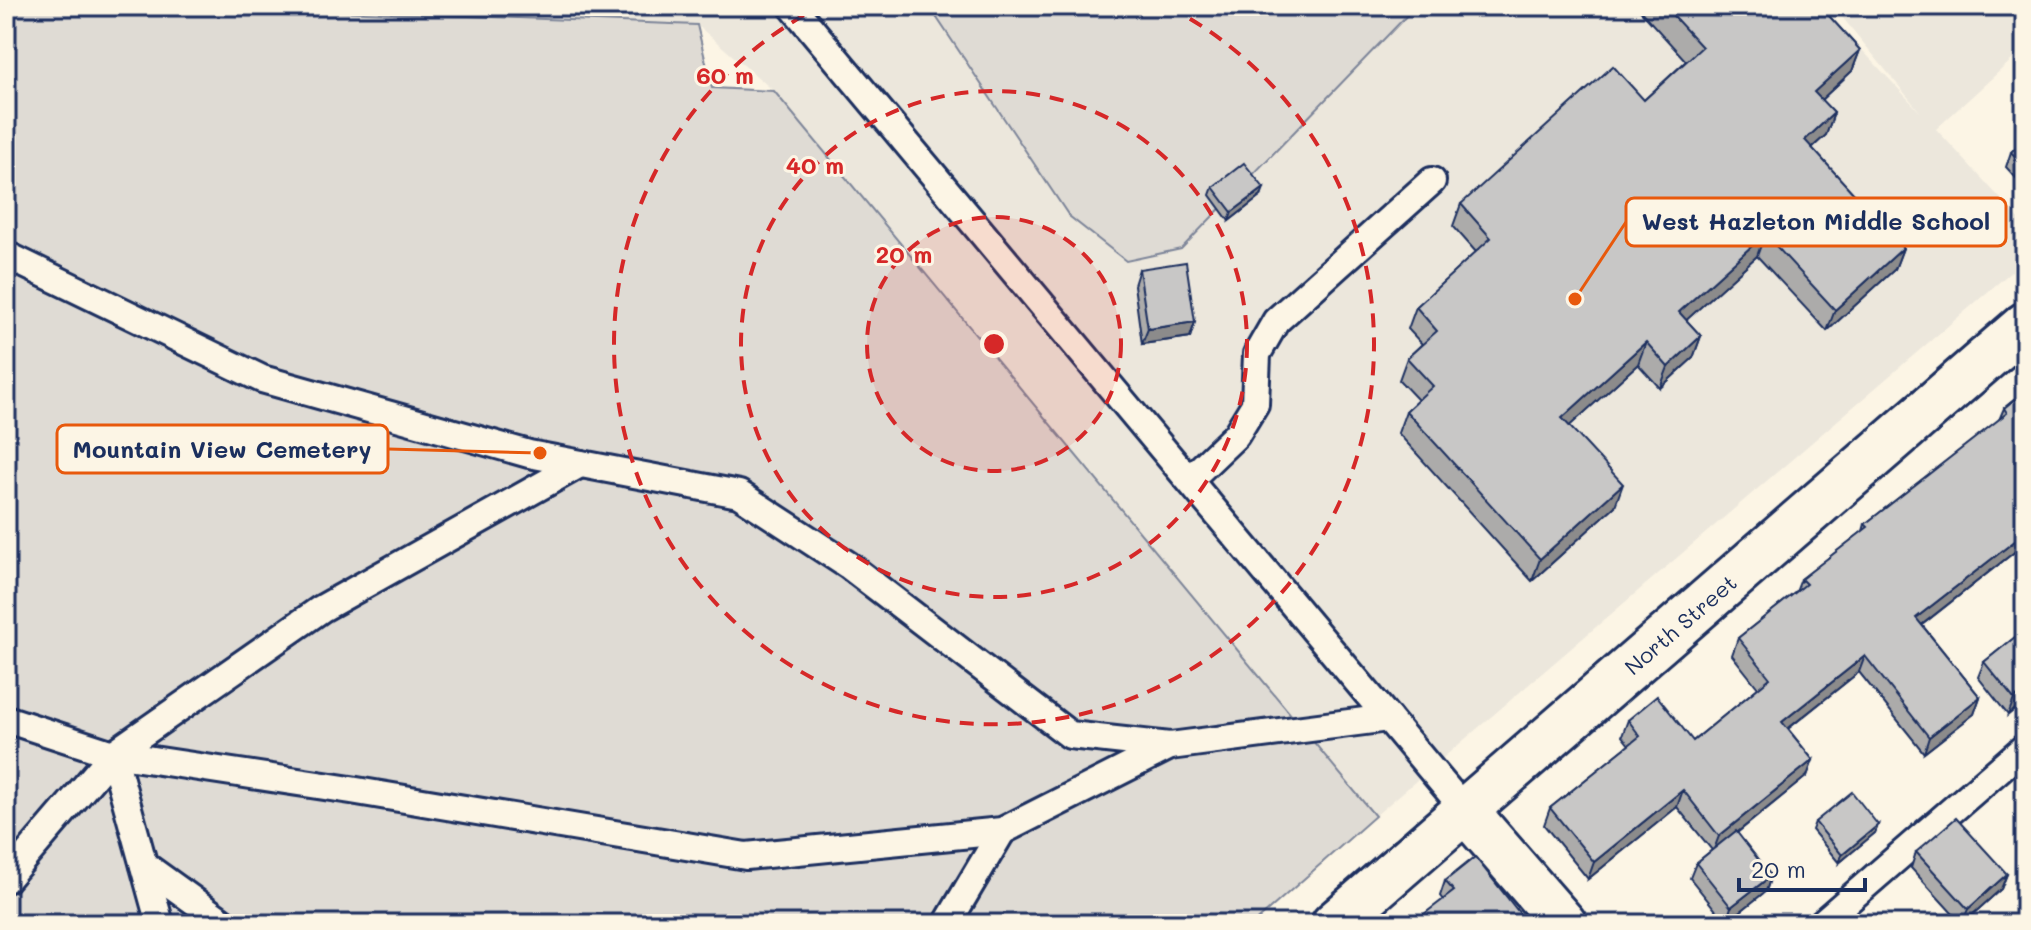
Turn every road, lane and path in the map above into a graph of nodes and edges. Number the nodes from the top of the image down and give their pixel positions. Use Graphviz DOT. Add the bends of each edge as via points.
graph roads {
  1 [pos="792,6"];
  2 [pos="1432,181"];
  3 [pos="6,255"];
  4 [pos="2025,325"];
  5 [pos="580,464"];
  6 [pos="1190,479"];
  7 [pos="1388,718"];
  8 [pos="6,719"];
  9 [pos="1170,746"];
  10 [pos="2025,747"];
  11 [pos="113,754"];
  12 [pos="1465,810"];
  13 [pos="1002,831"];
  14 [pos="144,865"];
  15 [pos="6,879"];
  16 [pos="160,924"];
  17 [pos="226,924"];
  18 [pos="947,924"];
  19 [pos="1334,924"];
  20 [pos="1564,924"];
  21 [pos="1821,924"];
  1 -- 6 [label="lane"];
  2 -- 6 [label="lane" via="1276,321 1257,354 1255,404 1236,435"];
  3 -- 5 [label="lane" via="262,379"];
  4 -- 12 [label="street, North Street"];
  5 -- 9 [label="lane" via="739,494 848,565 1070,735"];
  5 -- 11 [label="lane" via="321,609"];
  6 -- 7 [label="lane"];
  7 -- 9 [label="lane"];
  7 -- 12 [label="lane"];
  8 -- 11 [label="lane"];
  9 -- 13 [label="lane"];
  10 -- 21 [label="lane"];
  11 -- 13 [label="lane" via="746,856"];
  11 -- 14 [label="lane"];
  11 -- 15 [label="lane"];
  12 -- 19 [label="street, North Street"];
  12 -- 20 [label="street"];
  13 -- 18 [label="lane"];
  14 -- 16 [label="lane"];
  14 -- 17 [label="lane"];
}
